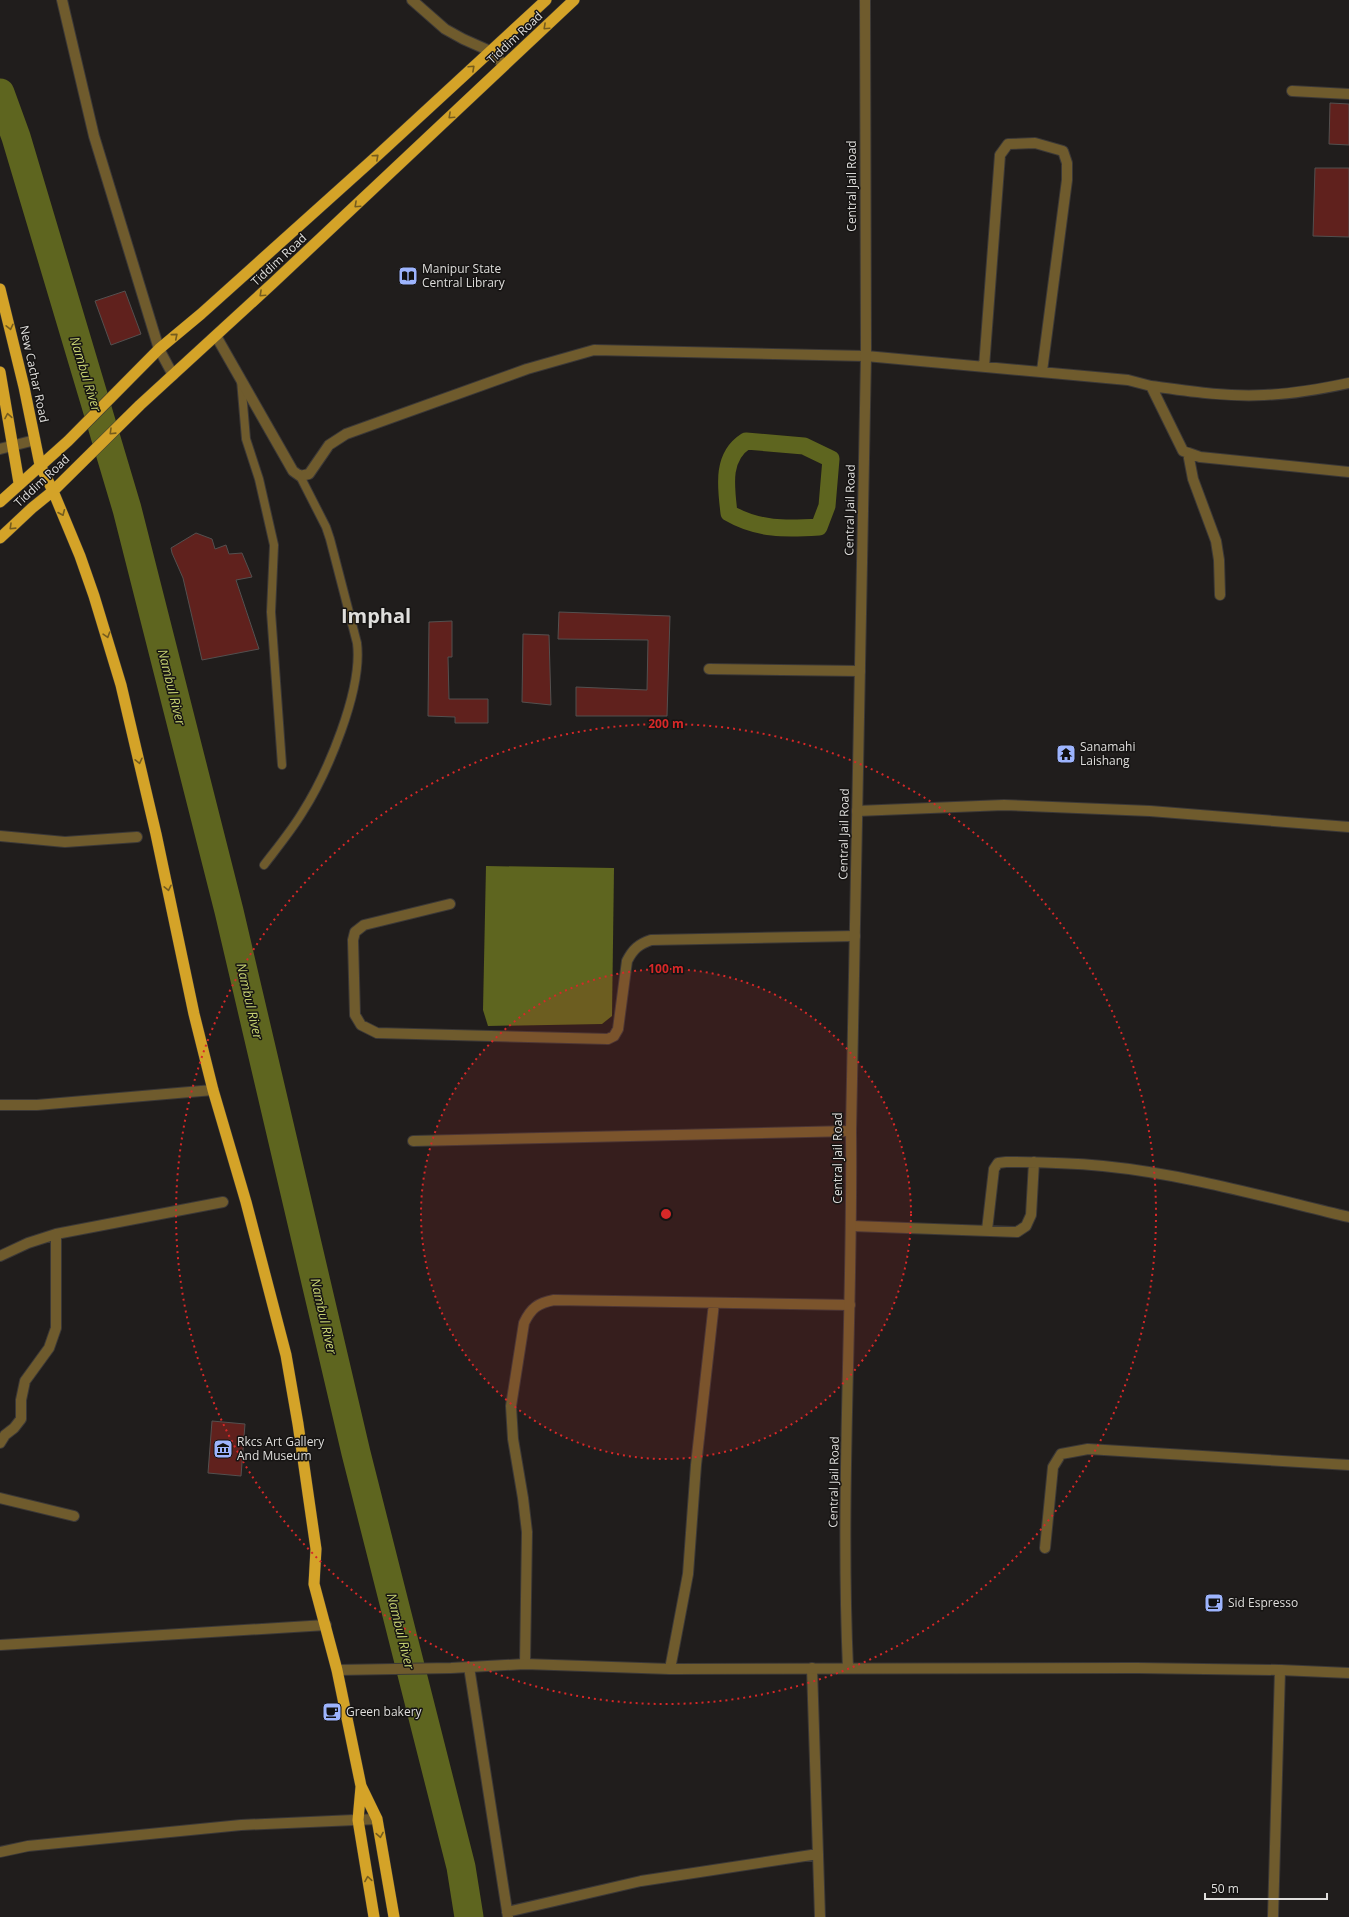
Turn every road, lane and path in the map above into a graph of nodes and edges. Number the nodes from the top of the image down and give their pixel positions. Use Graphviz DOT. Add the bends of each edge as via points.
graph roads {
  1 [pos="62,0"];
  2 [pos="412,0"];
  3 [pos="546,0"];
  4 [pos="574,0"];
  5 [pos="865,0"];
  6 [pos="490,51"];
  7 [pos="504,65"];
  8 [pos="1292,91"];
  9 [pos="1349,94"];
  10 [pos="0,289"];
  11 [pos="216,336"];
  12 [pos="159,349"];
  13 [pos="866,356"];
  14 [pos="984,367"];
  15 [pos="1042,371"];
  16 [pos="0,372"];
  17 [pos="173,375"];
  18 [pos="241,379"];
  19 [pos="1349,383"];
  20 [pos="1151,386"];
  21 [pos="34,440"];
  22 [pos="14,445"];
  23 [pos="0,449"];
  24 [pos="1188,453"];
  25 [pos="40,465"];
  26 [pos="1349,472"];
  27 [pos="300,476"];
  28 [pos="19,483"];
  29 [pos="53,491"];
  30 [pos="0,502"];
  31 [pos="0,538"];
  32 [pos="1220,595"];
  33 [pos="709,669"];
  34 [pos="860,671"];
  35 [pos="282,765"];
  36 [pos="857,811"];
  37 [pos="1349,827"];
  38 [pos="0,836"];
  39 [pos="137,837"];
  40 [pos="264,865"];
  41 [pos="450,904"];
  42 [pos="855,936"];
  43 [pos="213,1090"];
  44 [pos="0,1105"];
  45 [pos="851,1131"];
  46 [pos="413,1142"];
  47 [pos="1034,1162"];
  48 [pos="224,1202"];
  49 [pos="1349,1217"];
  50 [pos="852,1226"];
  51 [pos="987,1230"];
  52 [pos="56,1234"];
  53 [pos="0,1256"];
  54 [pos="714,1303"];
  55 [pos="850,1305"];
  56 [pos="0,1443"];
  57 [pos="1349,1465"];
  58 [pos="0,1498"];
  59 [pos="74,1516"];
  60 [pos="1045,1548"];
  61 [pos="326,1625"];
  62 [pos="0,1646"];
  63 [pos="525,1664"];
  64 [pos="469,1667"];
  65 [pos="812,1668"];
  66 [pos="848,1668"];
  67 [pos="670,1669"];
  68 [pos="337,1670"];
  69 [pos="1280,1670"];
  70 [pos="1349,1673"];
  71 [pos="361,1786"];
  72 [pos="377,1818"];
  73 [pos="358,1820"];
  74 [pos="0,1852"];
  75 [pos="818,1854"];
  76 [pos="508,1914"];
  77 [pos="374,1917"];
  78 [pos="394,1917"];
  79 [pos="820,1917"];
  80 [pos="1273,1917"];
  1 -- 12 [label="street" via="94,136"];
  2 -- 6 [label="street" via="445,28"];
  3 -- 6 [label="highway, Tiddim Road"];
  4 -- 7 [label="highway, Tiddim Road, one-way"];
  5 -- 13 [label="street, Central Jail Road"];
  6 -- 7 [label="street"];
  12 -- 6 [label="highway, Tiddim Road, one-way" via="296,229"];
  7 -- 11 [label="highway, Tiddim Road, one-way"];
  8 -- 9 [label="street"];
  10 -- 21 [label="highway, New Cachar Road, one-way"];
  11 -- 17 [label="highway, Tiddim Road"];
  11 -- 18 [label="street"];
  12 -- 17 [label="street"];
  12 -- 25 [label="highway, Tiddim Road" via="127,383"];
  13 -- 14 [label="street"];
  13 -- 27 [label="street" via="594,350 527,369 346,434 329,445 309,474"];
  13 -- 34 [label="street, Central Jail Road"];
  14 -- 15 [label="street"];
  14 -- 15 [label="street" via="1000,155 1008,144 1035,143 1063,151 1067,163 1067,180"];
  15 -- 20 [label="street" via="1128,380"];
  22 -- 16 [label="highway, one-way"];
  17 -- 29 [label="highway, Tiddim Road, one-way"];
  18 -- 27 [label="street" via="293,471"];
  18 -- 35 [label="lane" via="246,440 259,479 274,545 271,612"];
  19 -- 20 [label="street" via="1304,392 1263,396"];
  20 -- 24 [label="street" via="1183,451"];
  21 -- 22 [label="street"];
  21 -- 25 [label="highway, New Cachar Road"];
  22 -- 23 [label="street"];
  22 -- 28 [label="highway"];
  24 -- 26 [label="street" via="1200,457"];
  24 -- 32 [label="street" via="1193,478 1216,541"];
  25 -- 28 [label="highway, Tiddim Road"];
  25 -- 29 [label="highway, New Cachar Road"];
  27 -- 40 [label="lane" via="330,539 357,643 358,667 334,751 302,813"];
  28 -- 30 [label="highway, Tiddim Road"];
  29 -- 31 [label="highway, Tiddim Road, one-way"];
  29 -- 43 [label="highway, New Cachar Road, one-way" via="94,596 121,686"];
  33 -- 34 [label="street"];
  34 -- 36 [label="street, Central Jail Road"];
  36 -- 37 [label="street" via="1004,805 1150,811"];
  36 -- 42 [label="street, Central Jail Road"];
  38 -- 39 [label="street" via="66,842"];
  41 -- 42 [label="street" via="364,925 355,932 355,1015 361,1025 377,1033 608,1040 618,1029 627,960 639,944 651,940"];
  42 -- 45 [label="street, Central Jail Road"];
  43 -- 44 [label="street" via="37,1105"];
  43 -- 61 [label="highway, New Cachar Road" via="246,1202 286,1355 316,1549 314,1584"];
  45 -- 46 [label="street"];
  45 -- 50 [label="street, Central Jail Road"];
  47 -- 49 [label="street" via="1104,1166 1145,1172 1221,1186"];
  47 -- 51 [label="street" via="998,1163 994,1169"];
  47 -- 51 [label="street" via="1031,1215 1026,1226 1017,1232"];
  48 -- 52 [label="street"];
  50 -- 51 [label="street"];
  50 -- 55 [label="street, Central Jail Road"];
  52 -- 53 [label="street"];
  52 -- 56 [label="street" via="56,1328 49,1348 25,1381 21,1419"];
  54 -- 55 [label="street"];
  54 -- 63 [label="street" via="554,1300 536,1305 529,1312 524,1323 511,1406 513,1439 527,1532"];
  54 -- 67 [label="street" via="696,1465 688,1574"];
  55 -- 66 [label="street, Central Jail Road" via="845,1596"];
  57 -- 60 [label="street" via="1088,1448 1061,1454 1053,1467"];
  58 -- 59 [label="street"];
  61 -- 62 [label="street"];
  61 -- 68 [label="highway, New Cachar Road"];
  63 -- 64 [label="street"];
  63 -- 67 [label="street"];
  64 -- 68 [label="street"];
  64 -- 76 [label="street"];
  65 -- 66 [label="street"];
  65 -- 67 [label="street"];
  65 -- 75 [label="street"];
  66 -- 69 [label="street"];
  68 -- 71 [label="highway, New Cachar Road"];
  69 -- 70 [label="street"];
  69 -- 80 [label="street"];
  71 -- 72 [label="highway"];
  71 -- 73 [label="highway"];
  72 -- 73 [label="street"];
  72 -- 78 [label="highway, one-way"];
  73 -- 74 [label="street" via="240,1825 28,1846"];
  77 -- 73 [label="highway, one-way"];
  75 -- 76 [label="street" via="641,1881"];
  75 -- 79 [label="street"];
}
